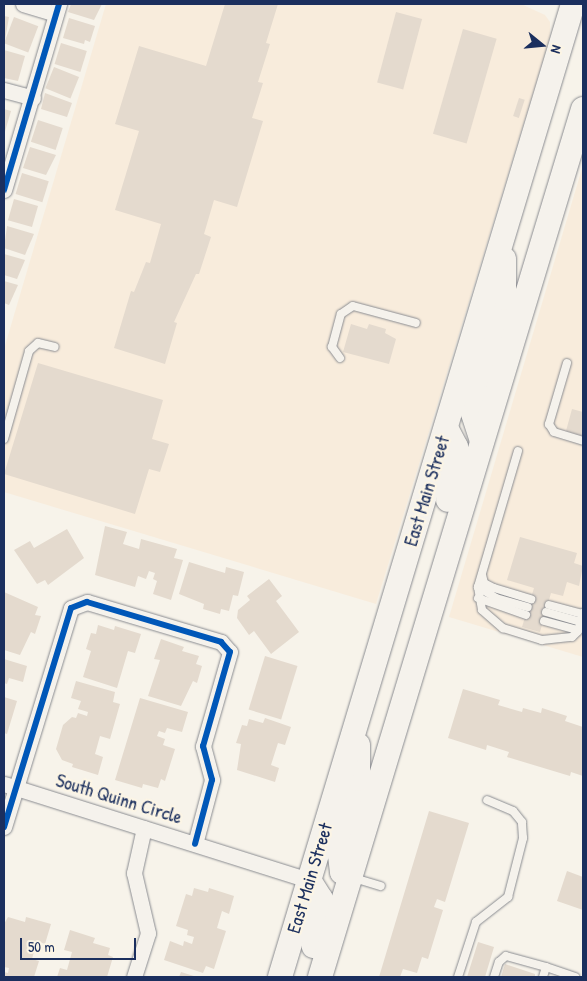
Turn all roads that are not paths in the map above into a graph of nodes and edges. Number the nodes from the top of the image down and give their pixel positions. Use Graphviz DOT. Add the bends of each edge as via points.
graph roads {
  1 [pos="23,4"];
  2 [pos="573,4"];
  3 [pos="58,9"];
  4 [pos="4,90"];
  5 [pos="33,98"];
  6 [pos="583,109"];
  7 [pos="4,188"];
  8 [pos="504,235"];
  9 [pos="416,323"];
  10 [pos="55,347"];
  11 [pos="340,358"];
  12 [pos="567,363"];
  13 [pos="446,428"];
  14 [pos="4,439"];
  15 [pos="583,440"];
  16 [pos="482,441"];
  17 [pos="518,451"];
  18 [pos="482,575"];
  19 [pos="478,587"];
  20 [pos="478,598"];
  21 [pos="528,607"];
  22 [pos="428,619"];
  23 [pos="581,620"];
  24 [pos="358,721"];
  25 [pos="10,786"];
  26 [pos="487,800"];
  27 [pos="4,827"];
  28 [pos="144,828"];
  29 [pos="195,844"];
  30 [pos="351,877"];
  31 [pos="309,880"];
  32 [pos="381,886"];
  33 [pos="546,968"];
  34 [pos="134,977"];
  35 [pos="280,977"];
  36 [pos="305,977"];
  37 [pos="320,977"];
  38 [pos="458,977"];
  39 [pos="494,977"];
  40 [pos="543,977"];
  41 [pos="576,977"];
  1 -- 3 [label="street"];
  2 -- 8 [label="main road, East Main Street"];
  3 -- 5 [label="street"];
  4 -- 5 [label="street"];
  5 -- 7 [label="street"];
  6 -- 16 [label="main road, East Main Street"];
  8 -- 13 [label="main road, East Main Street"];
  8 -- 16 [label="main road" via="504,298 480,376 473,413"];
  9 -- 11 [label="lane" via="353,306 341,314 332,347"];
  10 -- 14 [label="lane" via="38,343 29,351"];
  12 -- 15 [label="lane" via="549,424 554,432"];
  13 -- 22 [label="main road" via="456,446 458,459 426,575"];
  13 -- 24 [label="main road, East Main Street"];
  16 -- 22 [label="main road, East Main Street"];
  17 -- 18 [label="lane"];
  18 -- 19 [label="lane"];
  18 -- 21 [label="lane" via="484,583"];
  19 -- 20 [label="lane"];
  19 -- 21 [label="lane" via="496,598"];
  20 -- 21 [label="lane"];
  20 -- 23 [label="lane" via="482,610 503,628 548,640 572,637"];
  22 -- 30 [label="main road, East Main Street"];
  23 -- 23 [label="lane" via="546,612"];
  24 -- 30 [label="main road" via="358,778 341,838 340,855 342,872"];
  24 -- 31 [label="main road, East Main Street"];
  25 -- 27 [label="street"];
  25 -- 28 [label="street, South Quinn Circle"];
  25 -- 29 [label="street" via="71,608 87,602 221,642 230,652 203,746 212,780"];
  26 -- 38 [label="lane" via="513,811 522,822 523,838 508,897 476,922"];
  28 -- 29 [label="street, South Quinn Circle"];
  28 -- 34 [label="street" via="134,873 148,933"];
  29 -- 31 [label="street, South Quinn Circle"];
  30 -- 32 [label="lane"];
  30 -- 37 [label="main road, East Main Street"];
  31 -- 35 [label="main road, East Main Street"];
  31 -- 36 [label="main road" via="321,899 321,915"];
  33 -- 39 [label="lane" via="506,956 499,962"];
  33 -- 40 [label="lane"];
  33 -- 41 [label="lane"];
}
